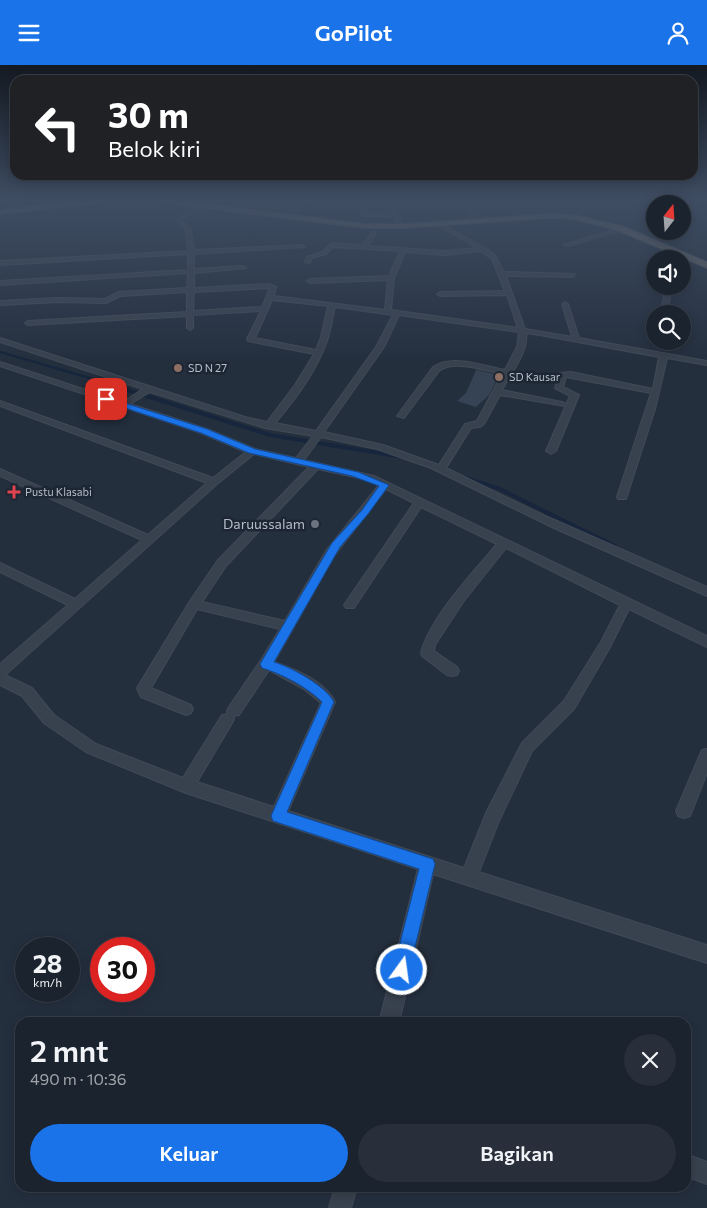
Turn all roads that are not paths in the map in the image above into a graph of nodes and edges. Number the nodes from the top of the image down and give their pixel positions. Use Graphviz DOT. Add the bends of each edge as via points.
graph roads {
  1 [pos="151,254"];
  2 [pos="192,254"];
  3 [pos="319,254"];
  4 [pos="401,254"];
  5 [pos="487,254"];
  6 [pos="682,254"];
  7 [pos="693,254"];
  8 [pos="707,260"];
  9 [pos="0,263"];
  10 [pos="318,263"];
  11 [pos="707,265"];
  12 [pos="242,268"];
  13 [pos="189,271"];
  14 [pos="309,274"];
  15 [pos="502,274"];
  16 [pos="573,275"];
  17 [pos="391,278"];
  18 [pos="310,281"];
  19 [pos="0,283"];
  20 [pos="190,290"];
  21 [pos="508,293"];
  22 [pos="440,294"];
  23 [pos="309,296"];
  24 [pos="270,298"];
  25 [pos="0,303"];
  26 [pos="332,304"];
  27 [pos="565,304"];
  28 [pos="265,309"];
  29 [pos="388,312"];
  30 [pos="190,313"];
  31 [pos="397,313"];
  32 [pos="28,323"];
  33 [pos="190,327"];
  34 [pos="523,331"];
  35 [pos="576,339"];
  36 [pos="0,340"];
  37 [pos="318,353"];
  38 [pos="660,353"];
  39 [pos="707,363"];
  40 [pos="0,364"];
  41 [pos="507,373"];
  42 [pos="146,391"];
  43 [pos="498,391"];
  44 [pos="656,392"];
  45 [pos="0,403"];
  46 [pos="126,403"];
  47 [pos="562,404"];
  48 [pos="401,416"];
  49 [pos="268,425"];
  50 [pos="315,437"];
  51 [pos="252,451"];
  52 [pos="551,451"];
  53 [pos="300,459"];
  54 [pos="316,465"];
  55 [pos="441,469"];
  56 [pos="0,472"];
  57 [pos="214,482"];
  58 [pos="384,485"];
  59 [pos="622,497"];
  60 [pos="420,501"];
  61 [pos="150,540"];
  62 [pos="503,544"];
  63 [pos="0,567"];
  64 [pos="707,592"];
  65 [pos="627,602"];
  66 [pos="76,604"];
  67 [pos="194,604"];
  68 [pos="350,605"];
  69 [pos="288,627"];
  70 [pos="707,642"];
  71 [pos="6,660"];
  72 [pos="266,664"];
  73 [pos="452,671"];
  74 [pos="0,672"];
  75 [pos="0,679"];
  76 [pos="186,709"];
  77 [pos="707,755"];
  78 [pos="186,786"];
  79 [pos="684,811"];
  80 [pos="278,816"];
  81 [pos="427,864"];
  82 [pos="469,876"];
  83 [pos="707,954"];
  84 [pos="390,1017"];
  85 [pos="691,1167"];
  86 [pos="707,1173"];
  87 [pos="345,1192"];
  88 [pos="340,1208"];
  1 -- 9 [label="street"];
  2 -- 13 [label="street"];
  3 -- 10 [label="street" via="310,257 308,264"];
  4 -- 17 [label="street"];
  5 -- 15 [label="street" via="498,262"];
  6 -- 11 [label="highway"];
  7 -- 8 [label="highway"];
  12 -- 13 [label="street"];
  13 -- 19 [label="street"];
  13 -- 20 [label="street"];
  14 -- 18 [label="street"];
  15 -- 16 [label="street"];
  15 -- 21 [label="street"];
  17 -- 18 [label="street"];
  17 -- 29 [label="street"];
  18 -- 23 [label="street"];
  20 -- 24 [label="street" via="269,286 273,287"];
  20 -- 25 [label="street" via="120,294 106,301 58,299"];
  20 -- 30 [label="street"];
  21 -- 22 [label="street"];
  21 -- 34 [label="street"];
  23 -- 24 [label="street"];
  23 -- 26 [label="street"];
  24 -- 28 [label="street"];
  26 -- 29 [label="street"];
  26 -- 37 [label="street"];
  27 -- 35 [label="street"];
  28 -- 30 [label="street"];
  28 -- 37 [label="street" via="252,340"];
  29 -- 31 [label="street"];
  30 -- 32 [label="street"];
  30 -- 33 [label="street"];
  31 -- 34 [label="street"];
  31 -- 50 [label="street" via="380,347"];
  34 -- 35 [label="street"];
  34 -- 41 [label="street" via="521,347"];
  35 -- 38 [label="street"];
  36 -- 42 [label="street"];
  37 -- 49 [label="street"];
  38 -- 39 [label="street"];
  38 -- 44 [label="street" via="662,368"];
  40 -- 46 [label="street"];
  41 -- 43 [label="street"];
  41 -- 48 [label="street" via="443,364"];
  42 -- 46 [label="street"];
  42 -- 49 [label="street"];
  43 -- 47 [label="street"];
  43 -- 55 [label="street" via="479,424 468,426"];
  44 -- 52 [label="street" via="563,375 559,388 575,395"];
  44 -- 59 [label="street"];
  45 -- 57 [label="street"];
  46 -- 51 [label="street"];
  49 -- 50 [label="street"];
  50 -- 53 [label="street"];
  50 -- 55 [label="street" via="348,439"];
  51 -- 53 [label="street"];
  51 -- 57 [label="street"];
  53 -- 54 [label="street"];
  54 -- 58 [label="street" via="355,473"];
  54 -- 67 [label="street" via="235,549"];
  55 -- 64 [label="street"];
  56 -- 61 [label="street"];
  57 -- 61 [label="street"];
  58 -- 60 [label="street"];
  58 -- 69 [label="street" via="336,545"];
  60 -- 62 [label="street"];
  60 -- 68 [label="street"];
  61 -- 66 [label="street"];
  62 -- 65 [label="street"];
  62 -- 73 [label="street" via="428,644 427,653"];
  63 -- 66 [label="street"];
  65 -- 70 [label="street"];
  65 -- 82 [label="street" via="570,705 527,747 492,818"];
  66 -- 71 [label="street"];
  67 -- 69 [label="street"];
  67 -- 76 [label="street" via="144,688 146,693"];
  69 -- 72 [label="street"];
  71 -- 74 [label="street"];
  72 -- 78 [label="street"];
  72 -- 80 [label="street" via="310,686 328,702"];
  75 -- 78 [label="street" via="27,692 49,719 91,748"];
  77 -- 79 [label="street"];
  78 -- 80 [label="street"];
  80 -- 81 [label="street"];
  81 -- 82 [label="street"];
  81 -- 84 [label="street"];
  82 -- 83 [label="street"];
  85 -- 86 [label="street"];
  87 -- 88 [label="street"];
}
